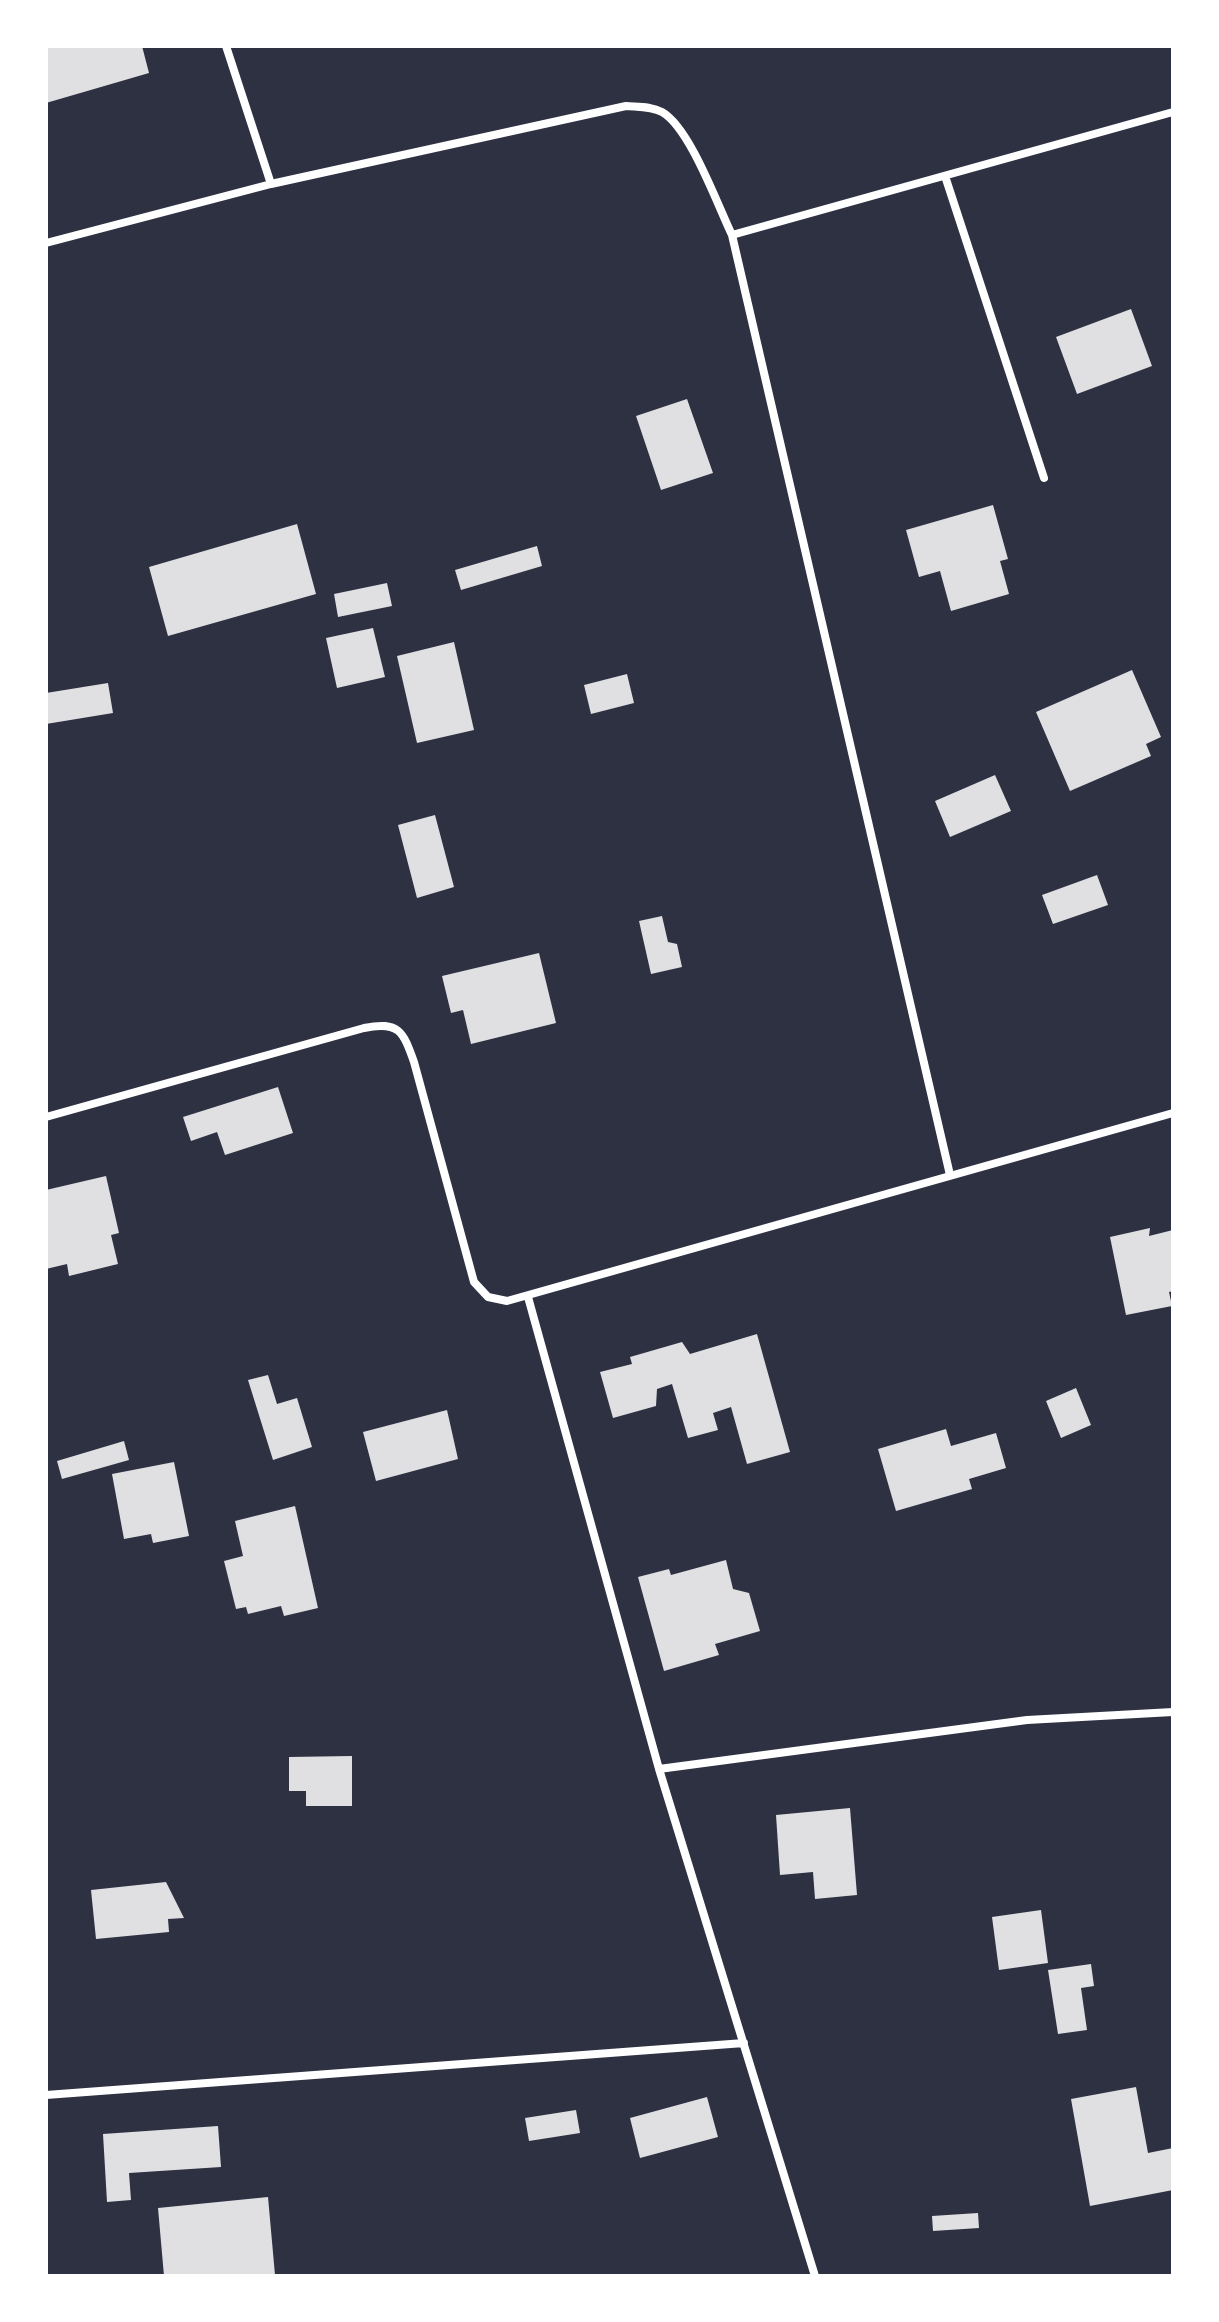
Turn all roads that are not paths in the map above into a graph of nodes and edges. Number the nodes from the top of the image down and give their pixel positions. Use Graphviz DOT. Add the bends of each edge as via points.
graph roads {
  1 [pos="226,46"];
  2 [pos="1173,112"];
  3 [pos="945,176"];
  4 [pos="271,184"];
  5 [pos="732,235"];
  6 [pos="46,243"];
  7 [pos="1044,478"];
  8 [pos="1173,1113"];
  9 [pos="46,1117"];
  10 [pos="950,1175"];
  11 [pos="528,1297"];
  12 [pos="1173,1712"];
  13 [pos="659,1769"];
  14 [pos="744,2043"];
  15 [pos="46,2095"];
  16 [pos="815,2276"];
  1 -- 4 [label="street"];
  2 -- 3 [label="street"];
  3 -- 5 [label="street"];
  3 -- 7 [label="street"];
  4 -- 5 [label="street" via="626,106 652,108 679,127"];
  4 -- 6 [label="street"];
  5 -- 10 [label="street"];
  8 -- 10 [label="street"];
  9 -- 11 [label="street" via="364,1028 383,1024 398,1029 414,1062 474,1282 488,1297"];
  10 -- 11 [label="street"];
  11 -- 13 [label="street"];
  12 -- 13 [label="street" via="1027,1720"];
  13 -- 14 [label="street"];
  14 -- 15 [label="street"];
  14 -- 16 [label="street"];
}
